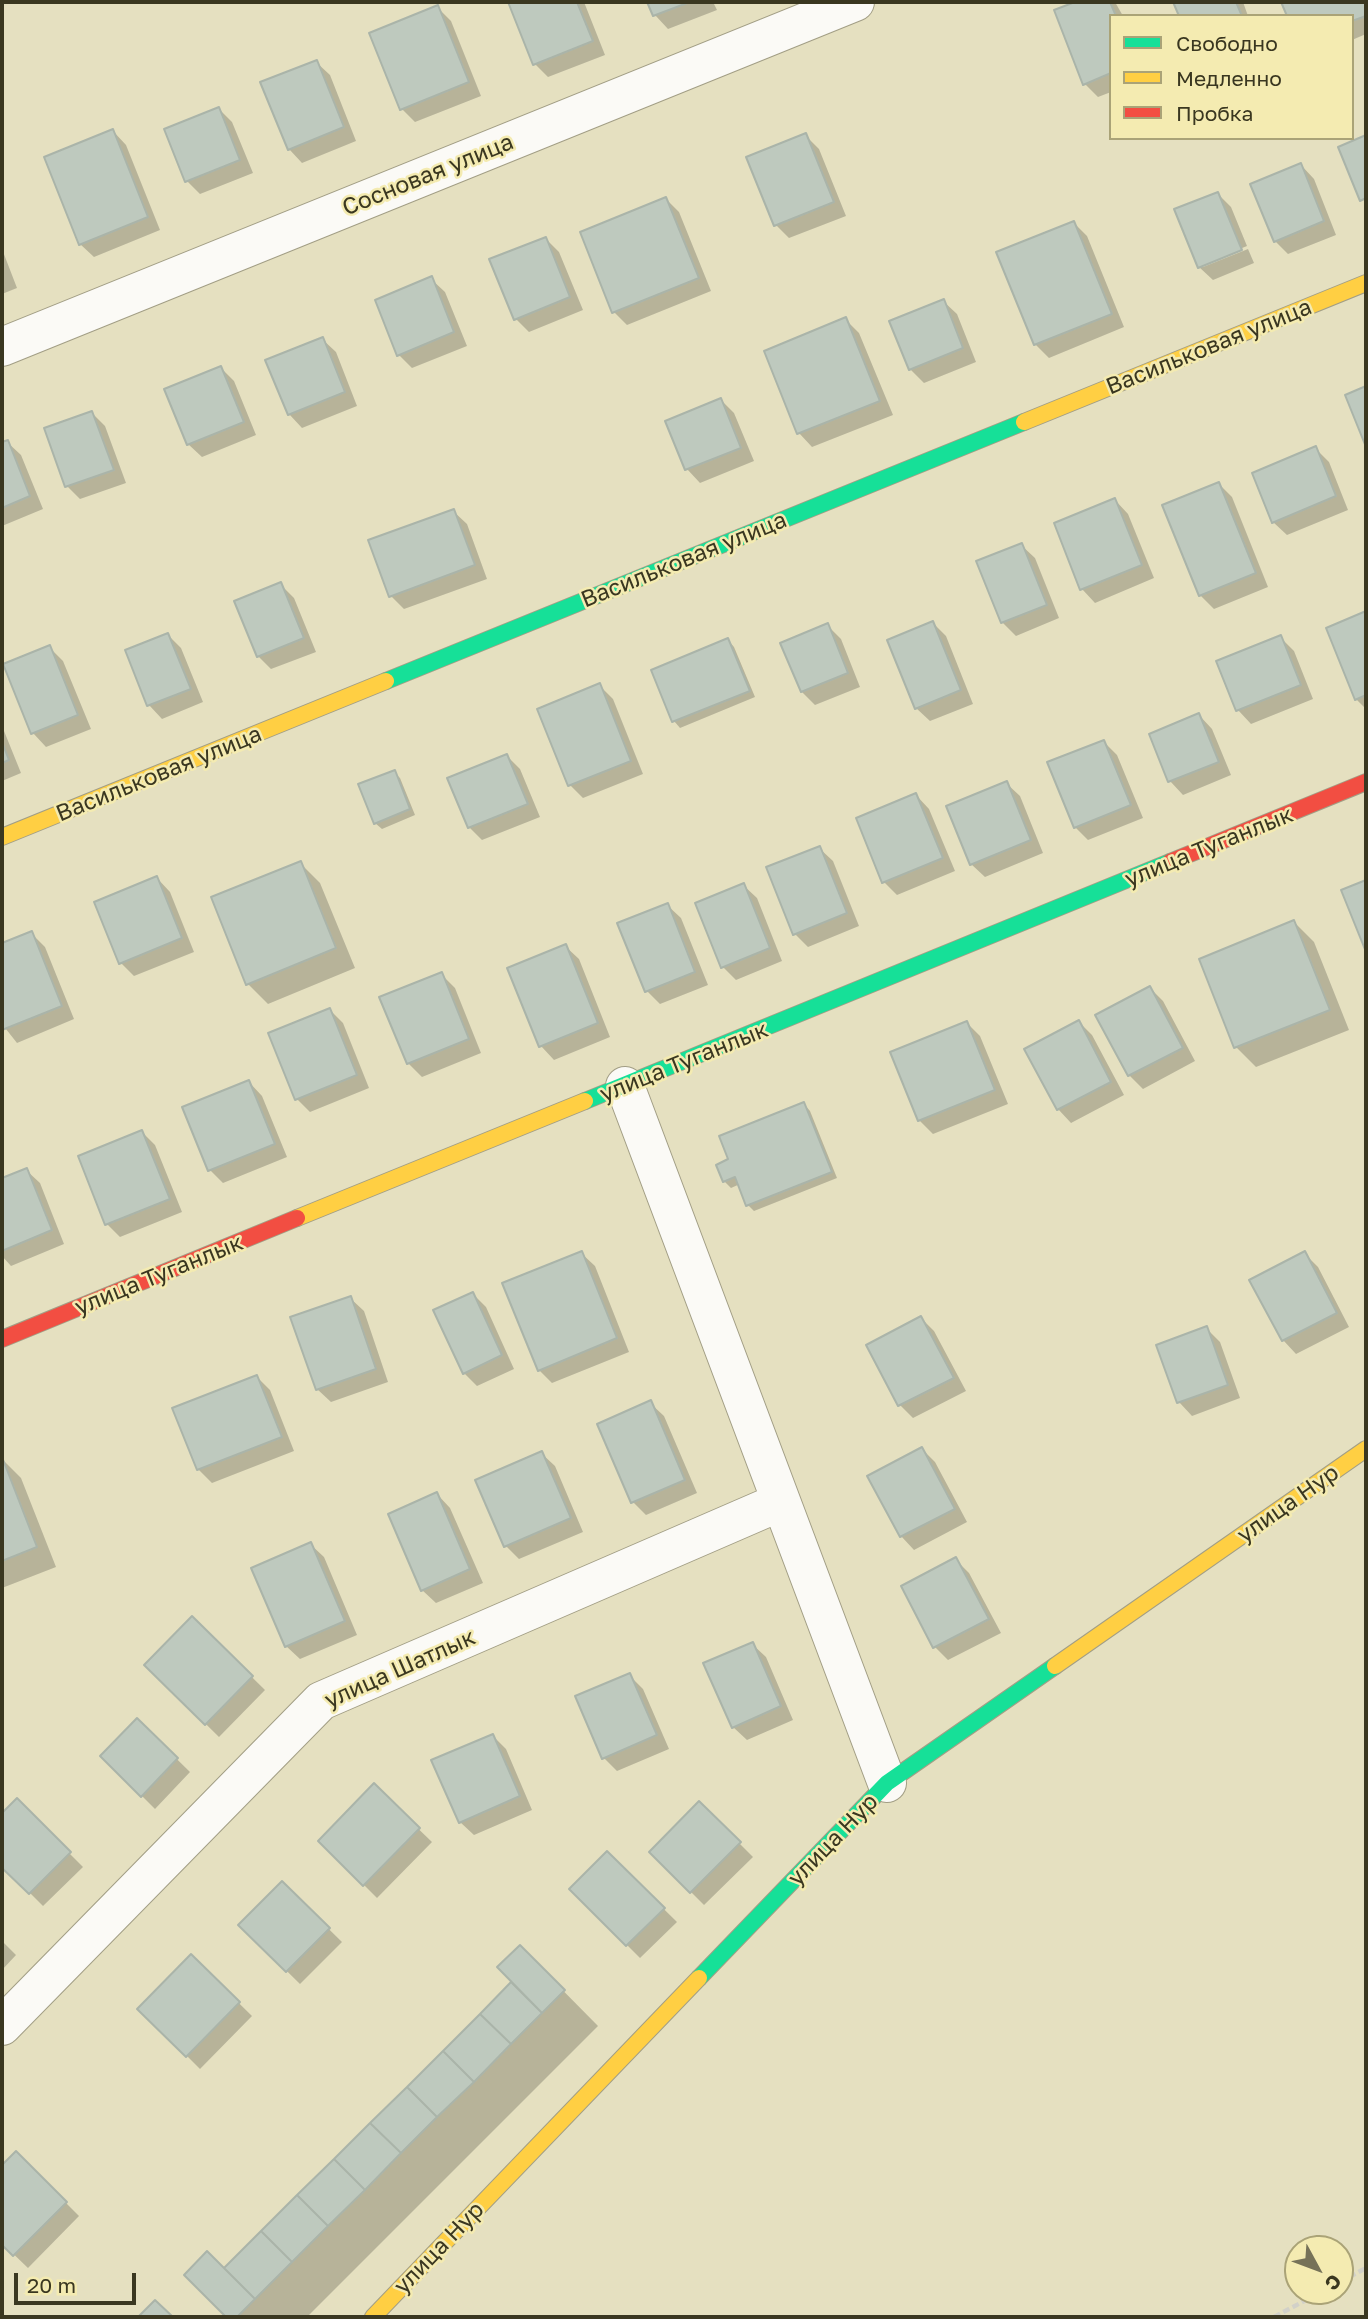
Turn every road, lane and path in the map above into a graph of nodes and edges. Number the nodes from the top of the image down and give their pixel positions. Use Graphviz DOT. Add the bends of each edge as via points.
graph roads {
  1 [pos="855,2"];
  2 [pos="1366,283"];
  3 [pos="2,347"];
  4 [pos="1366,782"];
  5 [pos="2,837"];
  6 [pos="625,1086"];
  7 [pos="2,1339"];
  8 [pos="1366,1449"];
  9 [pos="780,1502"];
  10 [pos="887,1783"];
  11 [pos="2,2026"];
  12 [pos="1297,2305"];
  13 [pos="373,2317"];
  14 [pos="1274,2317"];
  1 -- 3 [label="street, Сосновая улица"];
  2 -- 5 [label="street, Васильковая улица"];
  4 -- 6 [label="street, улица Туганлык"];
  6 -- 7 [label="street, улица Туганлык"];
  6 -- 9 [label="street"];
  8 -- 10 [label="street, улица Нур"];
  9 -- 10 [label="street"];
  9 -- 11 [label="street, улица Шатлык" via="321,1701"];
  10 -- 13 [label="street, улица Нур"];
  12 -- 14 [label="path"];
}
